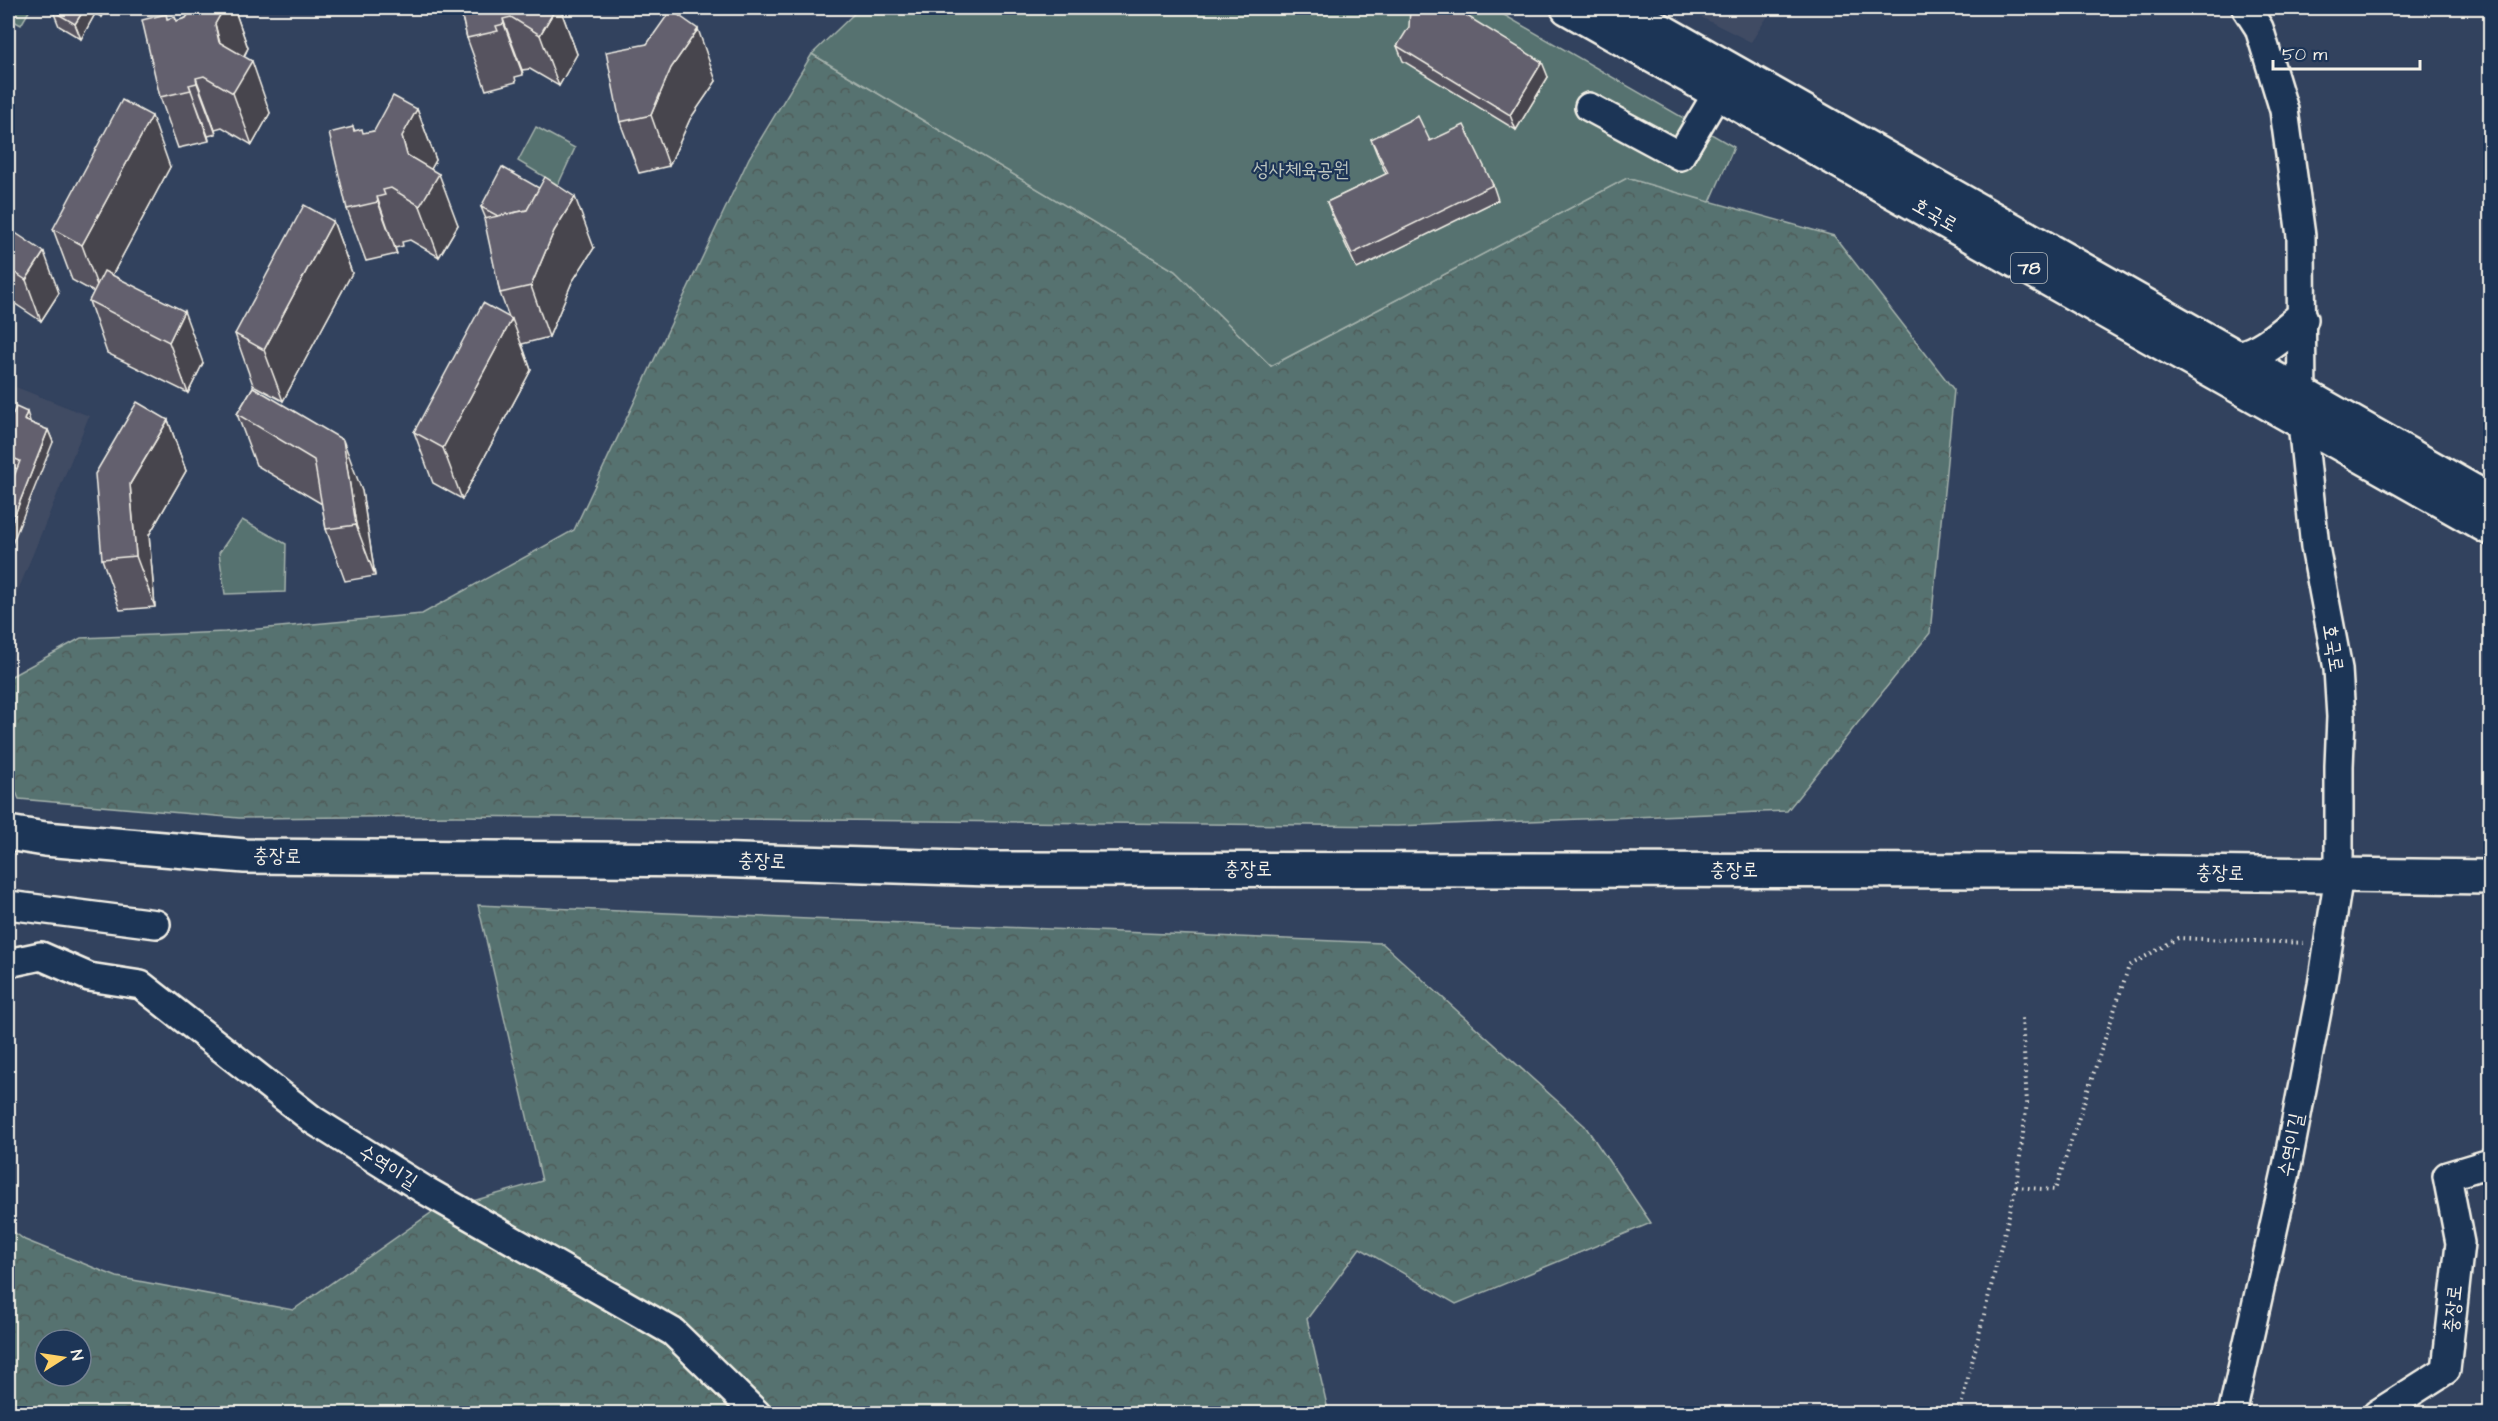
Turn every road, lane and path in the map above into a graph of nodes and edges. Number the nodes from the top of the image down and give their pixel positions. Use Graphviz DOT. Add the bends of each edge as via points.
graph roads {
  1 [pos="1568,8"];
  2 [pos="1621,8"];
  3 [pos="2246,8"];
  4 [pos="1722,79"];
  5 [pos="1589,107"];
  6 [pos="2301,319"];
  7 [pos="2239,358"];
  8 [pos="2302,409"];
  9 [pos="2490,501"];
  10 [pos="2490,528"];
  11 [pos="8,833"];
  12 [pos="2339,875"];
  13 [pos="2490,877"];
  14 [pos="8,905"];
  15 [pos="156,924"];
  16 [pos="2329,944"];
  17 [pos="8,963"];
  18 [pos="2022,1018"];
  19 [pos="2490,1164"];
  20 [pos="2016,1187"];
  21 [pos="2239,1412"];
  22 [pos="758,1413"];
  23 [pos="1959,1413"];
  24 [pos="2377,1413"];
  1 -- 4 [label="main road, 호국로 / 78"];
  2 -- 4 [label="main road, 호국로 / 78"];
  3 -- 6 [label="street, 호국로" via="2259,28 2284,110 2301,236"];
  4 -- 5 [label="street" via="1680,156"];
  4 -- 7 [label="main road, 호국로 / 78"];
  4 -- 8 [label="main road, 호국로 / 78"];
  6 -- 7 [label="main road" via="2264,349"];
  6 -- 8 [label="street, 호국로"];
  7 -- 8 [label="main road, 호국로 / 78"];
  8 -- 9 [label="main road, 호국로 / 78"];
  8 -- 10 [label="main road, 호국로 / 78"];
  8 -- 12 [label="street, 호국로" via="2315,547 2338,669"];
  11 -- 12 [label="main road, 충장로" via="245,856 712,860 1001,869"];
  12 -- 13 [label="main road, 충장로"];
  12 -- 16 [label="street, 수역이길"];
  14 -- 15 [label="street"];
  16 -- 20 [label="path" via="2178,938 2129,966 2055,1190"];
  16 -- 21 [label="street, 수역이길"];
  17 -- 22 [label="street, 수역이길" via="41,956 89,977 141,985 313,1120 423,1189 673,1332"];
  18 -- 20 [label="path" via="2027,1102"];
  19 -- 24 [label="street, 충장로" via="2447,1176 2460,1243 2446,1370"];
  20 -- 23 [label="path"];
}
